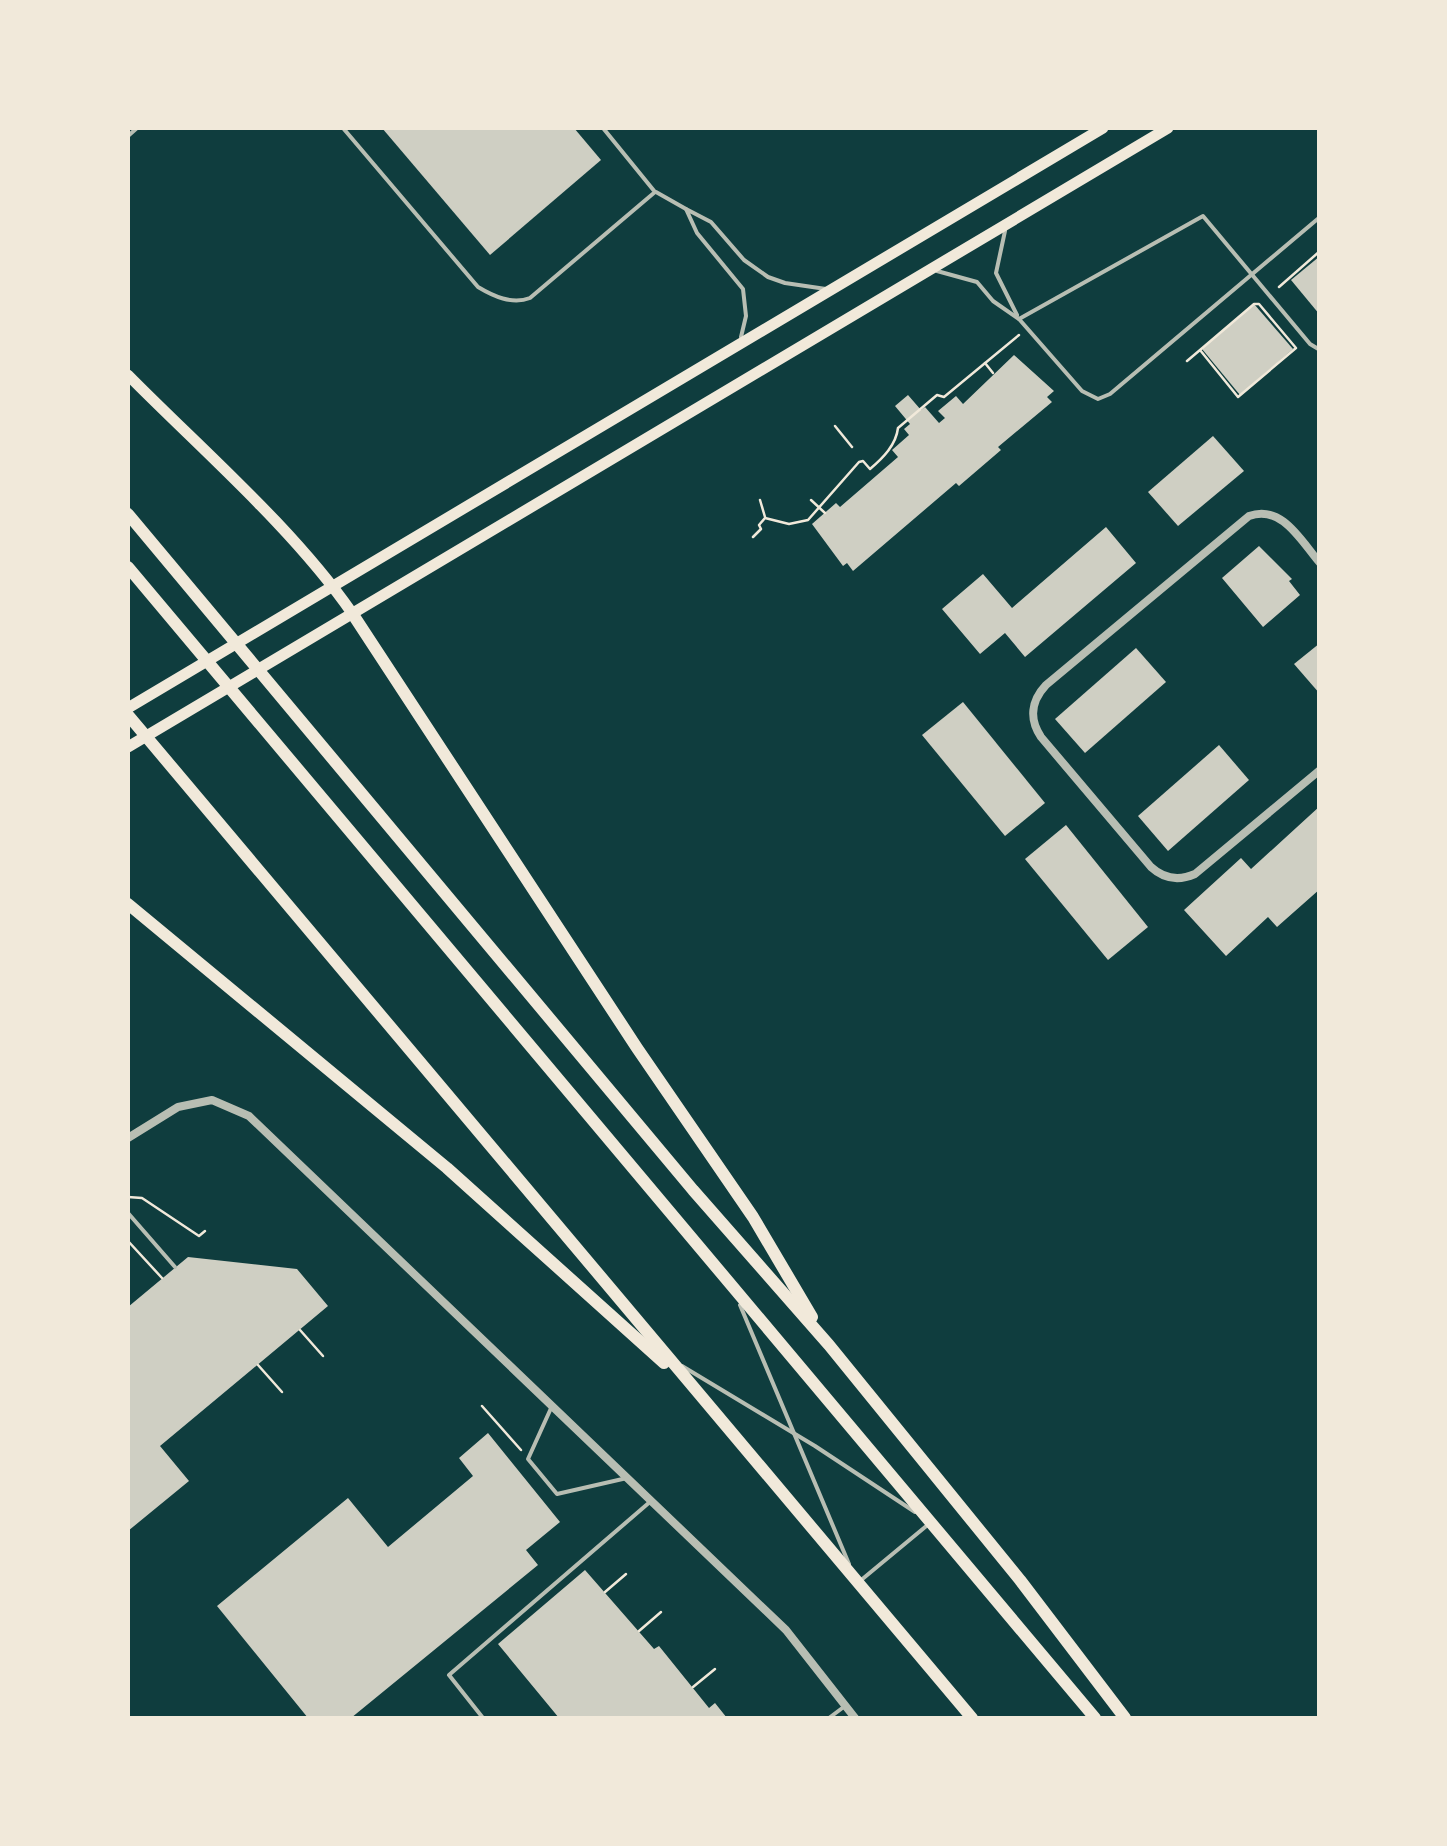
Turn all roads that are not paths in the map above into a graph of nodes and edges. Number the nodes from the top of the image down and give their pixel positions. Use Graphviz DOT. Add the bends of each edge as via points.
graph roads {
  1 [pos="137,128"];
  2 [pos="343,128"];
  3 [pos="602,128"];
  4 [pos="1102,128"];
  5 [pos="1168,128"];
  6 [pos="128,136"];
  7 [pos="655,192"];
  8 [pos="686,209"];
  9 [pos="1320,217"];
  10 [pos="1008,223"];
  11 [pos="930,269"];
  12 [pos="1251,275"];
  13 [pos="831,290"];
  14 [pos="1019,319"];
  15 [pos="740,344"];
  16 [pos="1320,350"];
  17 [pos="128,375"];
  18 [pos="128,514"];
  19 [pos="1320,563"];
  20 [pos="128,567"];
  21 [pos="333,585"];
  22 [pos="352,612"];
  23 [pos="128,711"];
  24 [pos="128,747"];
  25 [pos="1320,770"];
  26 [pos="128,904"];
  27 [pos="128,1138"];
  28 [pos="128,1212"];
  29 [pos="175,1268"];
  30 [pos="732,1287"];
  31 [pos="635,1337"];
  32 [pos="829,1344"];
  33 [pos="668,1357"];
  34 [pos="703,1398"];
  35 [pos="552,1406"];
  36 [pos="793,1432"];
  37 [pos="627,1478"];
  38 [pos="651,1501"];
  39 [pos="930,1523"];
  40 [pos="858,1583"];
  41 [pos="845,1706"];
  42 [pos="483,1718"];
  43 [pos="829,1718"];
  44 [pos="854,1718"];
  45 [pos="972,1718"];
  46 [pos="1095,1718"];
  47 [pos="1125,1718"];
  1 -- 6 [label="lane"];
  2 -- 7 [label="lane" via="473,282 507,300 530,298"];
  3 -- 7 [label="lane"];
  4 -- 13 [label="main road"];
  5 -- 10 [label="main road"];
  7 -- 8 [label="lane"];
  8 -- 13 [label="lane" via="711,222 768,277"];
  8 -- 15 [label="lane" via="743,289"];
  9 -- 12 [label="lane"];
  10 -- 11 [label="main road"];
  10 -- 14 [label="lane" via="996,268"];
  11 -- 14 [label="lane" via="972,279"];
  11 -- 22 [label="main road"];
  12 -- 14 [label="lane" via="1203,216"];
  12 -- 14 [label="lane" via="1102,398 1082,392"];
  12 -- 16 [label="lane"];
  13 -- 15 [label="main road"];
  15 -- 21 [label="main road"];
  17 -- 21 [label="main road"];
  18 -- 32 [label="highway"];
  19 -- 25 [label="street" via="1278,516 1249,516 1046,686 1032,710 1041,737 1151,866 1169,878 1196,874"];
  20 -- 30 [label="highway"];
  21 -- 22 [label="main road"];
  21 -- 23 [label="main road"];
  22 -- 24 [label="main road"];
  22 -- 32 [label="highway" via="753,1217"];
  23 -- 33 [label="highway"];
  26 -- 31 [label="highway" via="447,1168"];
  27 -- 35 [label="street" via="178,1107 212,1100 249,1116"];
  28 -- 29 [label="lane"];
  30 -- 36 [label="lane"];
  30 -- 39 [label="highway"];
  31 -- 33 [label="lane"];
  31 -- 34 [label="highway"];
  32 -- 47 [label="highway"];
  33 -- 34 [label="highway"];
  33 -- 36 [label="lane"];
  34 -- 40 [label="highway"];
  35 -- 37 [label="street"];
  35 -- 37 [label="lane" via="528,1459 557,1494"];
  36 -- 39 [label="lane"];
  36 -- 40 [label="lane"];
  37 -- 38 [label="street"];
  38 -- 41 [label="street" via="786,1630"];
  38 -- 42 [label="lane" via="448,1676"];
  39 -- 40 [label="lane"];
  39 -- 46 [label="highway"];
  40 -- 45 [label="highway"];
  41 -- 43 [label="lane"];
  41 -- 44 [label="street"];
}
